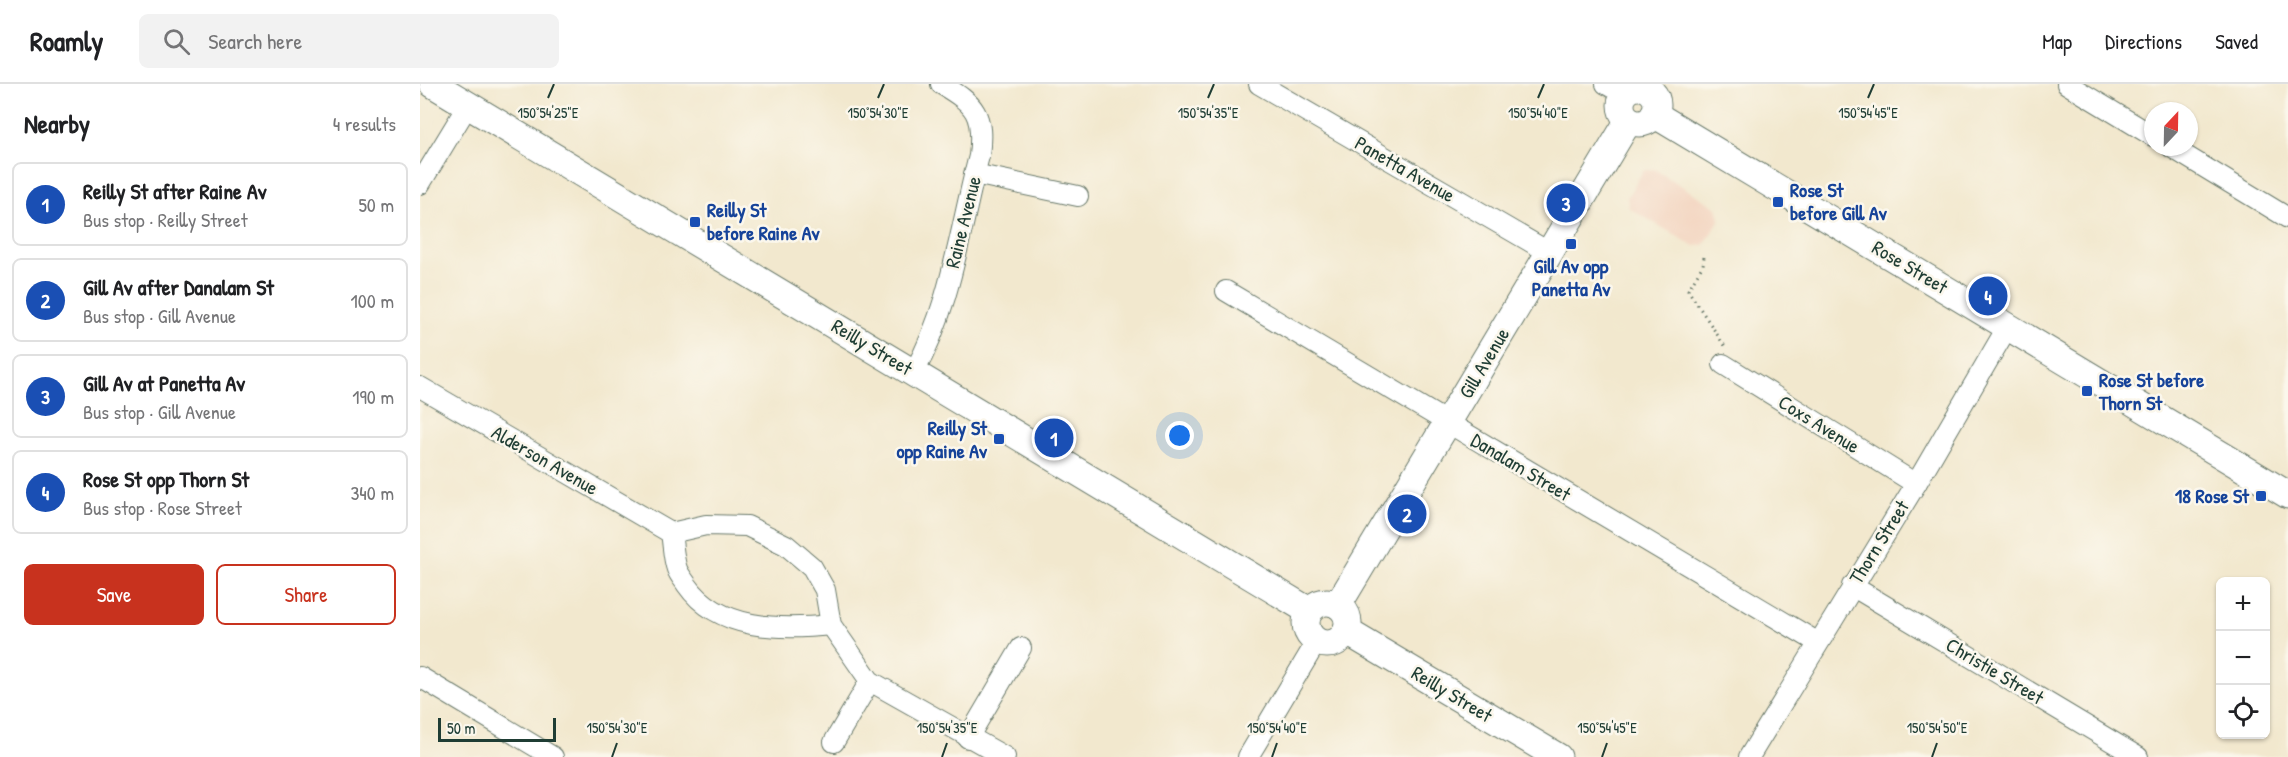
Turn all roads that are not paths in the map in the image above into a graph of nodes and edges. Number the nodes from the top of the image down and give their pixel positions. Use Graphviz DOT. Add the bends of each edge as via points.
graph roads {
  1 [pos="433,84"];
  2 [pos="941,84"];
  3 [pos="1259,84"];
  4 [pos="2067,84"];
  5 [pos="1635,98"];
  6 [pos="468,105"];
  7 [pos="2144,131"];
  8 [pos="2186,156"];
  9 [pos="974,174"];
  10 [pos="420,184"];
  11 [pos="1078,196"];
  12 [pos="2288,218"];
  13 [pos="1550,253"];
  14 [pos="1226,291"];
  15 [pos="2008,326"];
  16 [pos="1723,364"];
  17 [pos="914,372"];
  18 [pos="420,387"];
  19 [pos="1448,423"];
  20 [pos="1916,484"];
  21 [pos="2288,495"];
  22 [pos="671,533"];
  23 [pos="1852,585"];
  24 [pos="1338,605"];
  25 [pos="1310,611"];
  26 [pos="831,625"];
  27 [pos="1346,631"];
  28 [pos="1317,641"];
  29 [pos="1817,642"];
  30 [pos="1021,648"];
  31 [pos="420,677"];
  32 [pos="870,681"];
  33 [pos="968,738"];
  34 [pos="834,742"];
  35 [pos="553,757"];
  36 [pos="1005,757"];
  37 [pos="1248,757"];
  38 [pos="1558,757"];
  39 [pos="1749,757"];
  40 [pos="2138,757"];
  1 -- 6 [label="main road, Reilly Street"];
  2 -- 9 [label="street, Raine Avenue" via="963,97 980,118 982,137"];
  3 -- 13 [label="street, Panetta Avenue"];
  4 -- 7 [label="street"];
  5 -- 13 [label="main road, Gill Avenue"];
  5 -- 15 [label="main road, Rose Street"];
  6 -- 10 [label="street"];
  6 -- 17 [label="main road, Reilly Street"];
  8 -- 12 [label="street"];
  9 -- 11 [label="street"];
  9 -- 17 [label="street, Raine Avenue" via="940,314"];
  13 -- 19 [label="main road, Gill Avenue"];
  14 -- 19 [label="street, Danalam Street"];
  15 -- 20 [label="street, Thorn Street"];
  15 -- 21 [label="main road, Rose Street"];
  16 -- 20 [label="street, Coxs Avenue"];
  17 -- 25 [label="main road, Reilly Street"];
  18 -- 22 [label="street, Alderson Avenue"];
  19 -- 24 [label="main road, Gill Avenue"];
  19 -- 29 [label="street, Danalam Street"];
  20 -- 23 [label="street, Thorn Street"];
  22 -- 26 [label="street" via="677,570 696,597 714,609 741,622 774,628"];
  22 -- 26 [label="street" via="706,525 747,526 786,545 812,567 825,590"];
  23 -- 29 [label="street, Thorn Street"];
  23 -- 40 [label="street, Christie Street"];
  24 -- 25 [label="main road" via="1326,602"];
  24 -- 27 [label="main road" via="1346,614"];
  25 -- 28 [label="main road" via="1306,617 1307,631"];
  26 -- 32 [label="street"];
  27 -- 28 [label="main road" via="1330,643"];
  27 -- 38 [label="main road, Reilly Street"];
  28 -- 37 [label="street"];
  29 -- 39 [label="street, Thorn Street"];
  30 -- 33 [label="street"];
  31 -- 35 [label="street"];
  32 -- 33 [label="street"];
  32 -- 34 [label="street"];
  33 -- 36 [label="street"];
}
